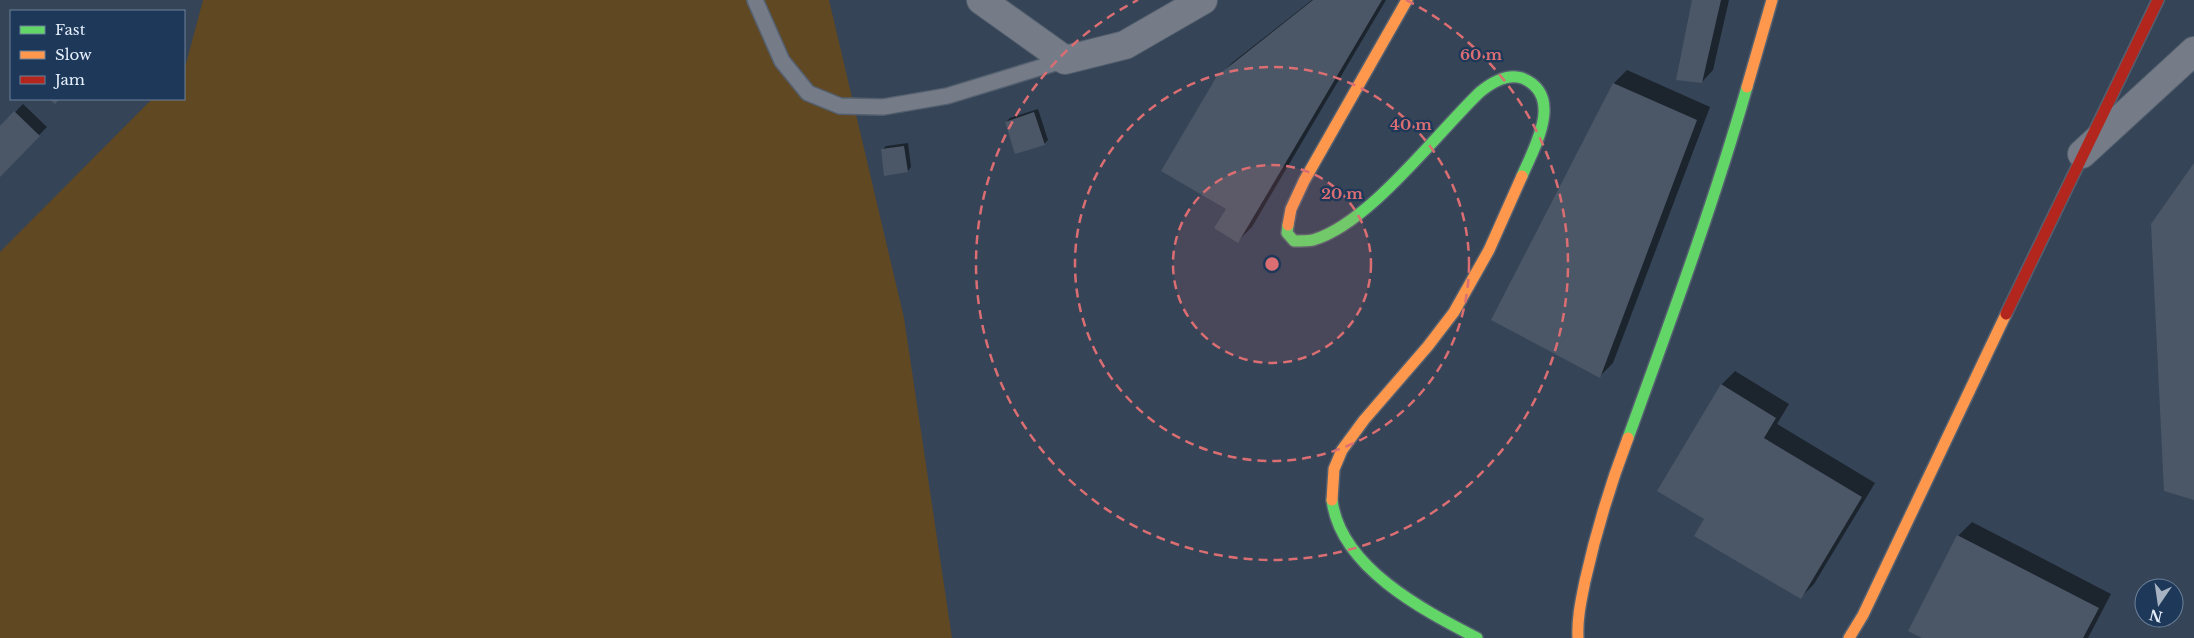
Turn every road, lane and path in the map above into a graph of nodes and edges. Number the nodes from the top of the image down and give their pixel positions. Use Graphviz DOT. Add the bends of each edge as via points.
graph roads {
  1 [pos="755,0"];
  2 [pos="981,0"];
  3 [pos="1203,0"];
  4 [pos="1408,0"];
  5 [pos="1772,0"];
  6 [pos="2158,0"];
  7 [pos="2194,51"];
  8 [pos="1064,60"];
  9 [pos="2082,154"];
  10 [pos="1477,638"];
  11 [pos="1578,638"];
  12 [pos="1849,638"];
  1 -- 8 [label="lane" via="782,62 808,93 840,106 883,107 947,96"];
  2 -- 8 [label="street"];
  3 -- 8 [label="street" via="1125,45"];
  4 -- 10 [label="street" via="1304,181 1291,209 1287,233 1294,241 1309,243 1350,220 1381,194 1494,82 1508,76 1524,79 1539,89 1544,106 1543,126 1510,208 1477,274 1441,330 1340,452 1333,478 1332,501 1337,526 1355,553 1391,586 1444,621"];
  5 -- 11 [label="street" via="1725,165 1610,486 1590,559 1577,622"];
  6 -- 9 [label="street"];
  7 -- 9 [label="street"];
  9 -- 12 [label="street" via="1864,615"];
}
